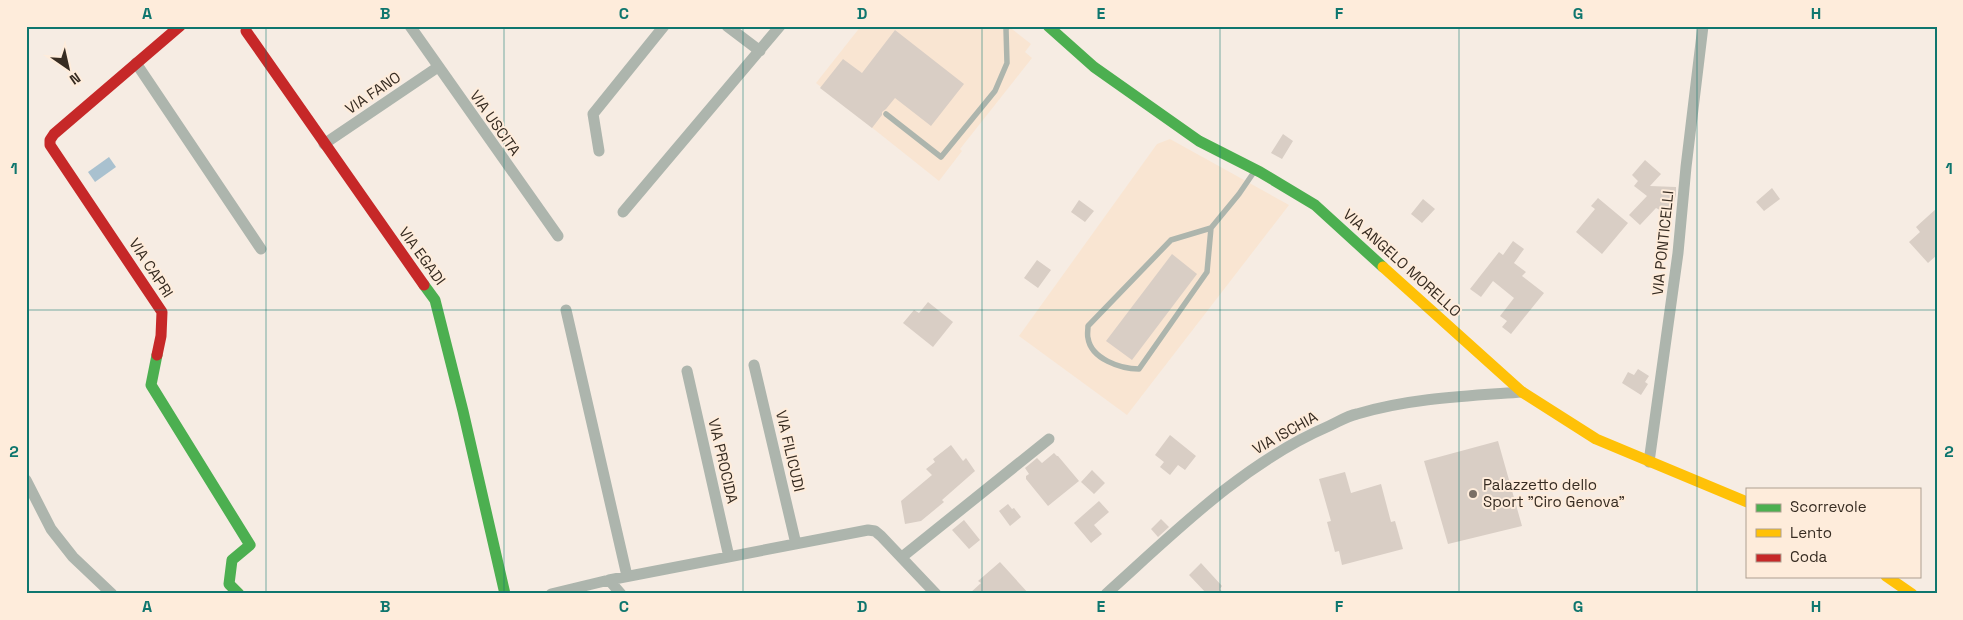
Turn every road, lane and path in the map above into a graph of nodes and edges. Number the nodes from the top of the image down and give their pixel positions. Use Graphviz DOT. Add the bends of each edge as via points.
graph roads {
  1 [pos="180,26"];
  2 [pos="410,26"];
  3 [pos="664,26"];
  4 [pos="727,26"];
  5 [pos="780,26"];
  6 [pos="1008,26"];
  7 [pos="1048,26"];
  8 [pos="1704,26"];
  9 [pos="246,31"];
  10 [pos="760,51"];
  11 [pos="136,62"];
  12 [pos="438,67"];
  13 [pos="886,114"];
  14 [pos="324,144"];
  15 [pos="599,151"];
  16 [pos="1255,170"];
  17 [pos="623,212"];
  18 [pos="1211,228"];
  19 [pos="558,236"];
  20 [pos="260,249"];
  21 [pos="566,310"];
  22 [pos="754,365"];
  23 [pos="687,371"];
  24 [pos="1522,392"];
  25 [pos="1049,439"];
  26 [pos="1649,462"];
  27 [pos="26,480"];
  28 [pos="1746,502"];
  29 [pos="796,544"];
  30 [pos="729,557"];
  31 [pos="902,558"];
  32 [pos="627,576"];
  33 [pos="1881,578"];
  34 [pos="1889,578"];
  35 [pos="609,580"];
  36 [pos="112,594"];
  37 [pos="239,594"];
  38 [pos="505,594"];
  39 [pos="551,594"];
  40 [pos="621,594"];
  41 [pos="936,594"];
  42 [pos="1106,594"];
  43 [pos="1896,594"];
  44 [pos="1912,594"];
  1 -- 11 [label="street, VIA CAPRI"];
  2 -- 12 [label="street, VIA USCITA"];
  3 -- 15 [label="street" via="593,114"];
  4 -- 10 [label="street"];
  5 -- 10 [label="street"];
  6 -- 13 [label="lane" via="1007,63 995,92 941,157"];
  7 -- 16 [label="street, VIA ANGELO MORELLO" via="1094,67 1191,135"];
  8 -- 26 [label="street, VIA PONTICELLI" via="1678,253"];
  9 -- 14 [label="street, VIA EGADI"];
  10 -- 17 [label="street"];
  11 -- 20 [label="street"];
  11 -- 37 [label="street, VIA CAPRI" via="54,134 50,145 162,312 152,385 250,545 232,560 229,584"];
  12 -- 14 [label="street, VIA FANO"];
  12 -- 19 [label="street, VIA USCITA"];
  14 -- 38 [label="street, VIA EGADI" via="435,300"];
  16 -- 18 [label="lane"];
  16 -- 24 [label="street, VIA ANGELO MORELLO" via="1315,205"];
  18 -- 18 [label="lane" via="1207,272 1139,369 1126,369 1110,363 1094,351 1088,339 1088,326 1171,240"];
  21 -- 32 [label="street"];
  22 -- 29 [label="street, VIA FILICUDI"];
  23 -- 30 [label="street, VIA PROCIDA"];
  24 -- 26 [label="street, VIA ANGELO MORELLO" via="1596,438"];
  24 -- 42 [label="street, VIA ISCHIA" via="1416,400 1356,414 1306,436 1249,470"];
  25 -- 31 [label="street"];
  26 -- 28 [label="street, VIA ANGELO MORELLO"];
  27 -- 36 [label="street" via="51,529 73,557"];
  29 -- 30 [label="street"];
  29 -- 31 [label="street" via="868,530 882,536"];
  30 -- 32 [label="street"];
  31 -- 41 [label="street"];
  32 -- 35 [label="street"];
  33 -- 43 [label="street"];
  34 -- 44 [label="street"];
  35 -- 39 [label="street"];
  35 -- 40 [label="street"];
}
